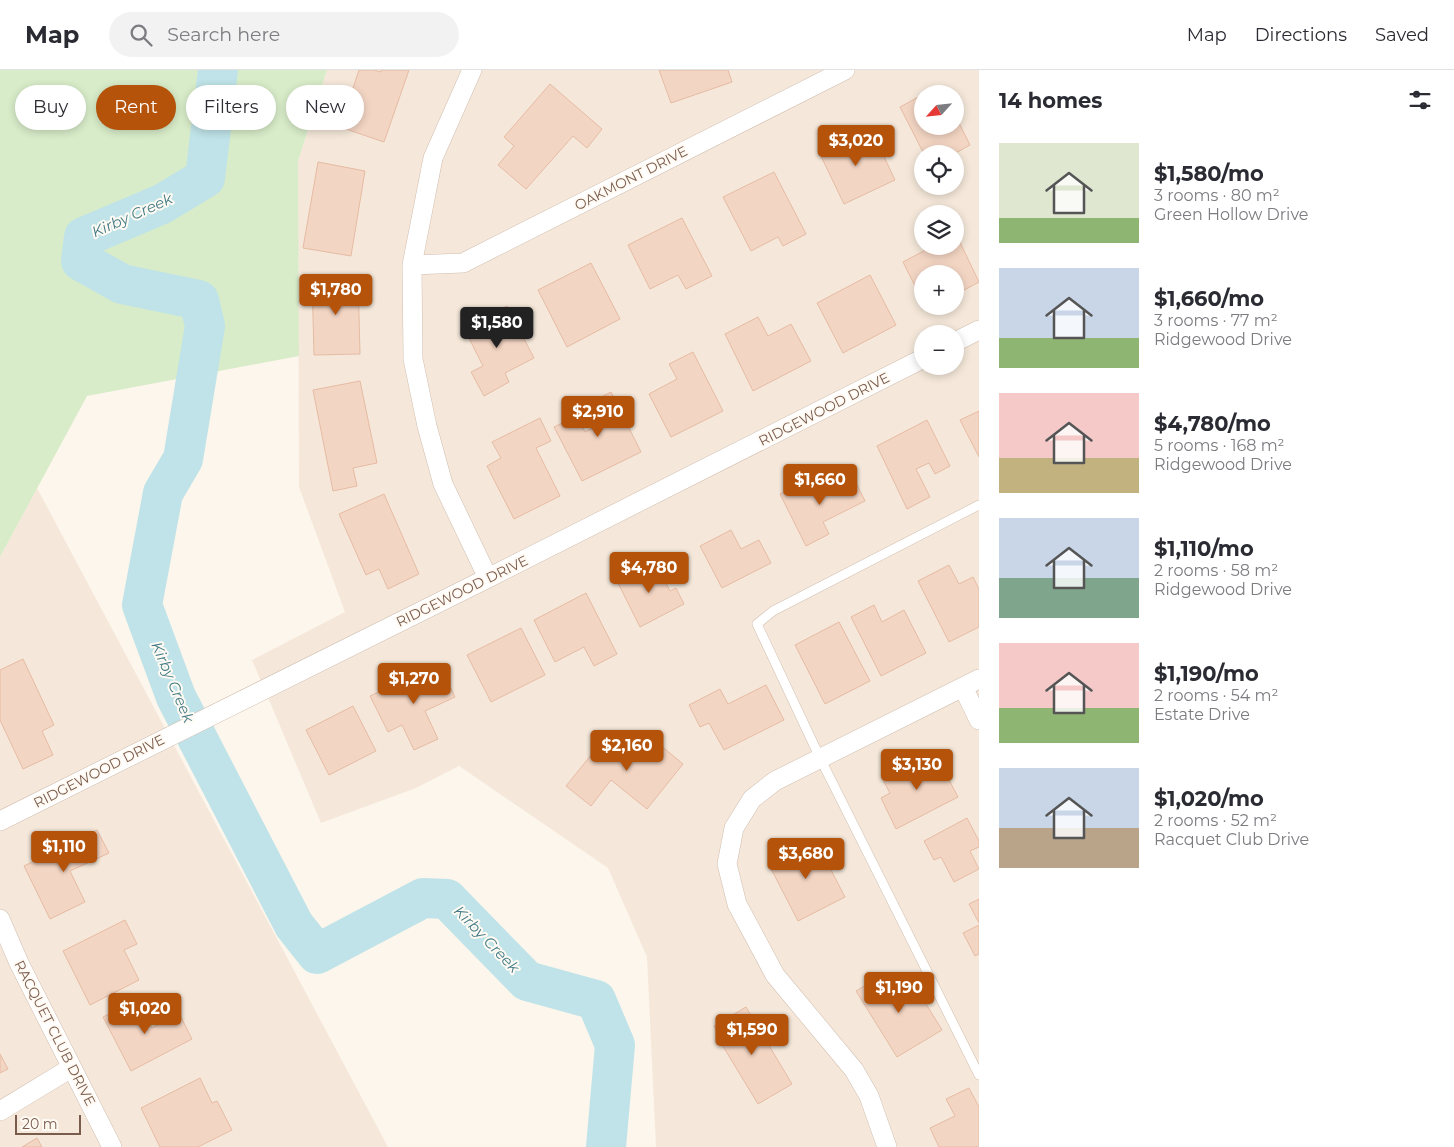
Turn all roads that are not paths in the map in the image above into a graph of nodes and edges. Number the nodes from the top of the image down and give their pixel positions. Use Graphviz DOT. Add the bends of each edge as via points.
graph roads {
  1 [pos="472,70"];
  2 [pos="845,70"];
  3 [pos="412,265"];
  4 [pos="979,330"];
  5 [pos="964,338"];
  6 [pos="914,363"];
  7 [pos="979,505"];
  8 [pos="488,578"];
  9 [pos="971,683"];
  10 [pos="979,720"];
  11 [pos="820,758"];
  12 [pos="0,821"];
  13 [pos="0,918"];
  14 [pos="71,1068"];
  15 [pos="979,1075"];
  16 [pos="0,1111"];
  17 [pos="112,1147"];
  18 [pos="887,1147"];
  1 -- 3 [label="street" via="433,158"];
  2 -- 3 [label="street, OAKMONT DRIVE" via="463,263"];
  3 -- 8 [label="street" via="413,359 427,426 443,484"];
  4 -- 5 [label="street"];
  6 -- 8 [label="street, RIDGEWOOD DRIVE"];
  7 -- 11 [label="lane" via="773,611 757,624"];
  8 -- 12 [label="street, RIDGEWOOD DRIVE"];
  9 -- 10 [label="street"];
  9 -- 11 [label="street"];
  11 -- 15 [label="lane"];
  11 -- 18 [label="street" via="775,781 752,799 734,828 727,864 737,904 775,975 854,1070 869,1096"];
  13 -- 14 [label="street, RACQUET CLUB DRIVE" via="19,964"];
  14 -- 16 [label="street"];
  14 -- 17 [label="street, RACQUET CLUB DRIVE"];
}
